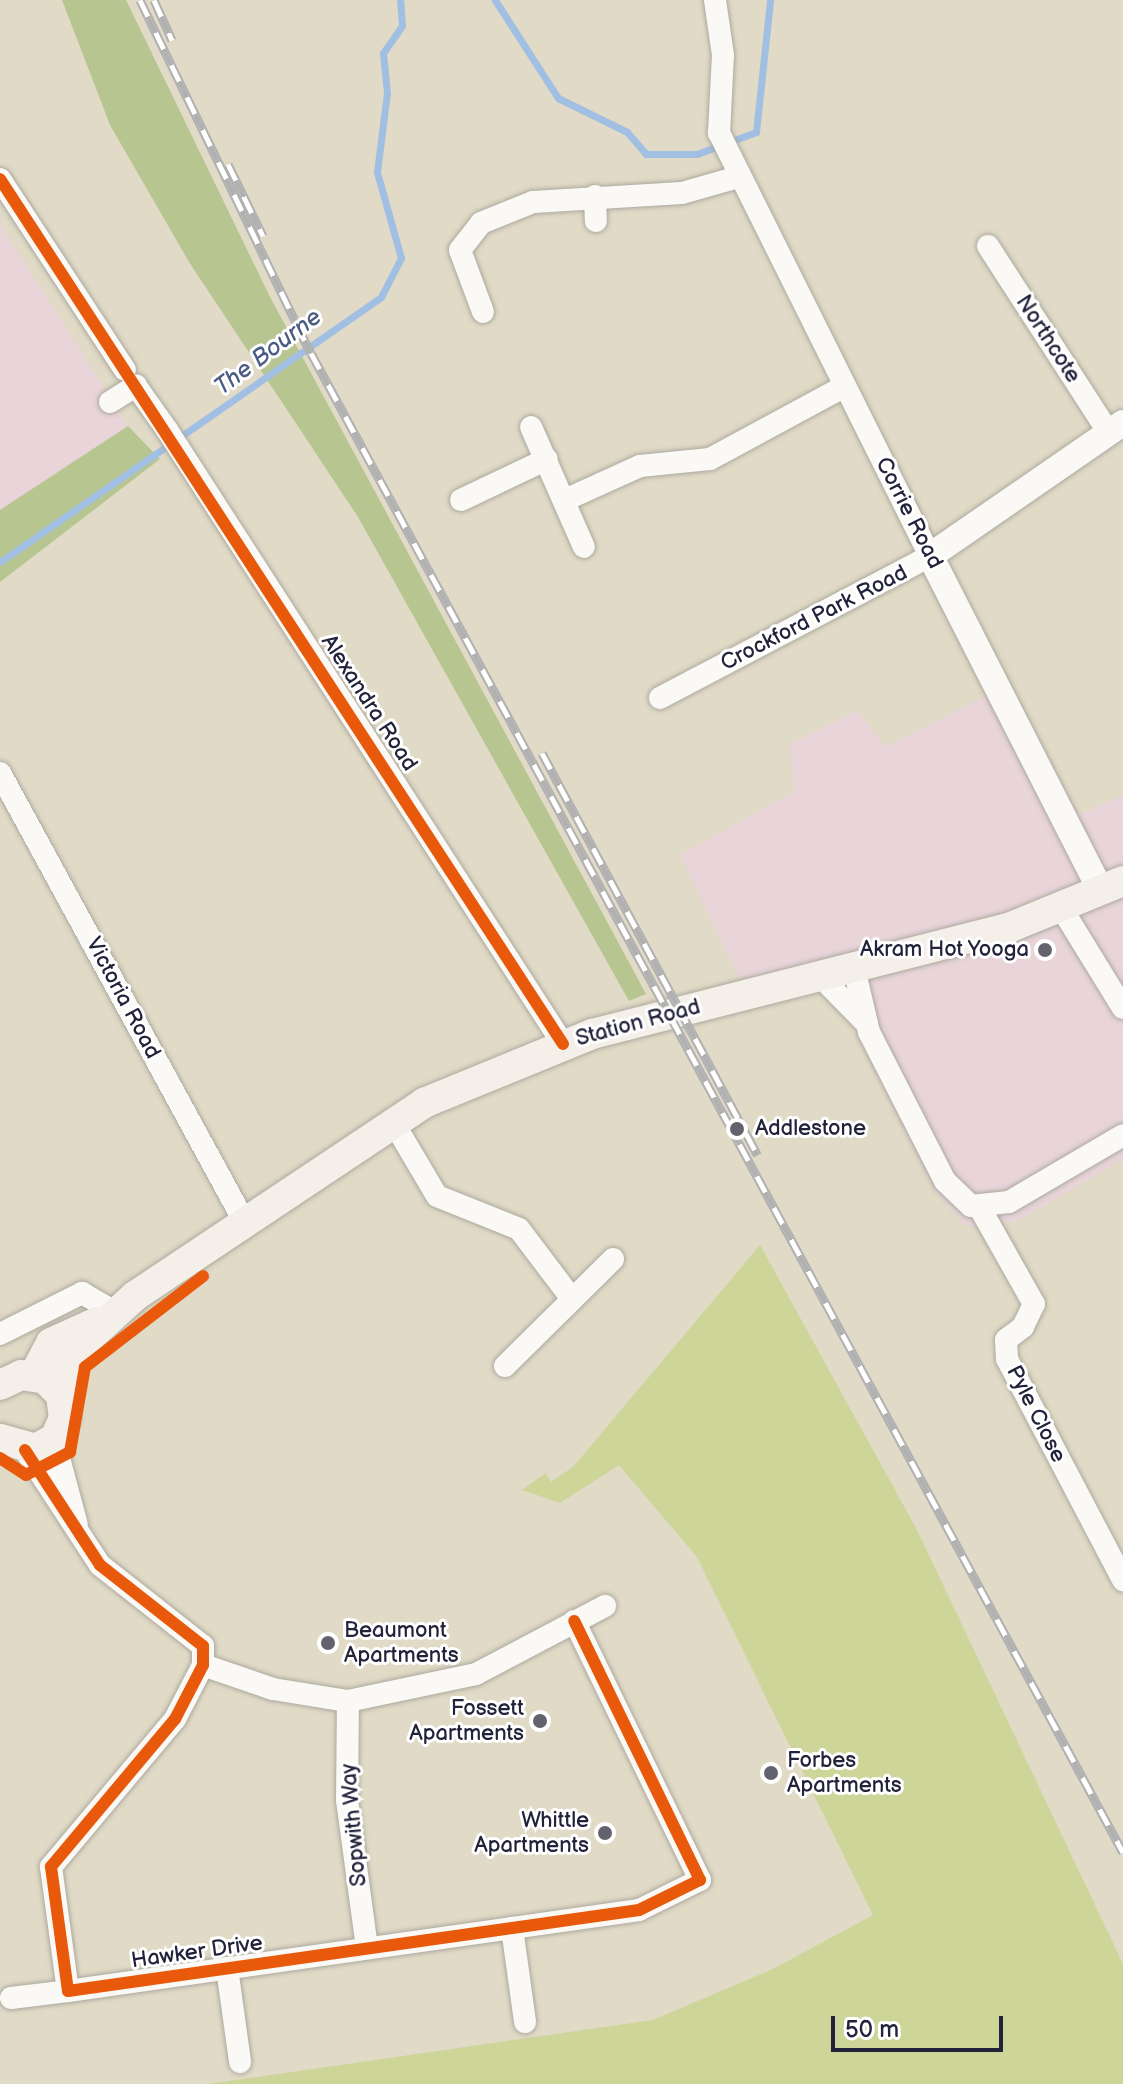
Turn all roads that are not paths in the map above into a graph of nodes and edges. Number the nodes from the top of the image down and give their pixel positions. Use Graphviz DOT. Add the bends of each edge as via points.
graph roads {
  1 [pos="715,0"];
  2 [pos="734,168"];
  3 [pos="0,179"];
  4 [pos="595,196"];
  5 [pos="596,221"];
  6 [pos="988,246"];
  7 [pos="483,312"];
  8 [pos="125,370"];
  9 [pos="845,386"];
  10 [pos="110,402"];
  11 [pos="531,427"];
  12 [pos="1116,428"];
  13 [pos="547,459"];
  14 [pos="461,500"];
  15 [pos="565,500"];
  16 [pos="584,547"];
  17 [pos="930,556"];
  18 [pos="660,698"];
  19 [pos="0,773"];
  20 [pos="1112,886"];
  21 [pos="1062,909"];
  22 [pos="854,968"];
  23 [pos="821,977"];
  24 [pos="1123,1008"];
  25 [pos="864,1020"];
  26 [pos="563,1044"];
  27 [pos="392,1120"];
  28 [pos="1117,1144"];
  29 [pos="981,1210"];
  30 [pos="245,1223"];
  31 [pos="613,1259"];
  32 [pos="572,1299"];
  33 [pos="111,1315"];
  34 [pos="0,1334"];
  35 [pos="505,1366"];
  36 [pos="11,1376"];
  37 [pos="61,1395"];
  38 [pos="61,1429"];
  39 [pos="7,1443"];
  40 [pos="83,1544"];
  41 [pos="1123,1580"];
  42 [pos="605,1606"];
  43 [pos="574,1621"];
  44 [pos="203,1665"];
  45 [pos="348,1701"];
  46 [pos="512,1928"];
  47 [pos="367,1948"];
  48 [pos="227,1968"];
  49 [pos="68,1991"];
  50 [pos="11,1998"];
  51 [pos="525,2022"];
  52 [pos="240,2062"];
  1 -- 2 [label="street, Corrie Road" via="723,55 719,133"];
  2 -- 4 [label="street" via="682,193"];
  2 -- 9 [label="street, Corrie Road"];
  3 -- 8 [label="street"];
  4 -- 5 [label="street"];
  4 -- 7 [label="street" via="533,202 481,223 462,240"];
  6 -- 12 [label="street, Northcote"];
  9 -- 15 [label="street" via="710,459 640,466"];
  9 -- 17 [label="street, Corrie Road"];
  10 -- 26 [label="street, Alexandra Road" via="136,386"];
  11 -- 13 [label="street"];
  12 -- 17 [label="street, Crockford Park Road"];
  13 -- 14 [label="street"];
  13 -- 15 [label="street"];
  15 -- 16 [label="street"];
  17 -- 18 [label="street, Crockford Park Road"];
  17 -- 20 [label="street, Corrie Road"];
  19 -- 30 [label="street, Victoria Road"];
  20 -- 21 [label="main road, Station Road"];
  21 -- 22 [label="main road, Station Road"];
  21 -- 24 [label="street"];
  22 -- 23 [label="main road, Station Road"];
  22 -- 25 [label="street"];
  23 -- 25 [label="street"];
  23 -- 26 [label="main road, Station Road"];
  25 -- 29 [label="street" via="945,1181"];
  26 -- 27 [label="main road, Station Road"];
  27 -- 30 [label="main road, Station Road"];
  27 -- 32 [label="street" via="437,1196 519,1229"];
  28 -- 29 [label="street" via="1009,1202"];
  29 -- 41 [label="street, Pyle Close" via="1034,1304 1023,1327 1006,1340 1007,1359"];
  30 -- 33 [label="main road, Station Road"];
  31 -- 32 [label="street"];
  32 -- 35 [label="street"];
  33 -- 34 [label="street" via="82,1293"];
  33 -- 36 [label="main road, Station Road" via="51,1343"];
  33 -- 37 [label="main road, Station Road" via="64,1369"];
  36 -- 37 [label="main road"];
  37 -- 38 [label="main road, Station Road"];
  38 -- 39 [label="main road" via="46,1445"];
  38 -- 40 [label="street" via="59,1458"];
  39 -- 40 [label="street"];
  40 -- 44 [label="street" via="144,1605 203,1646"];
  42 -- 43 [label="street"];
  43 -- 45 [label="street" via="476,1674"];
  43 -- 46 [label="street, Hawker Drive" via="700,1880 639,1910"];
  44 -- 45 [label="street" via="273,1689"];
  44 -- 49 [label="street" via="175,1719 51,1867"];
  45 -- 47 [label="street, Sopwith Way" via="347,1800"];
  46 -- 47 [label="street, Hawker Drive"];
  46 -- 51 [label="street"];
  47 -- 48 [label="street, Hawker Drive"];
  48 -- 49 [label="street, Hawker Drive"];
  48 -- 52 [label="street"];
  49 -- 50 [label="street, Hawker Drive"];
}
